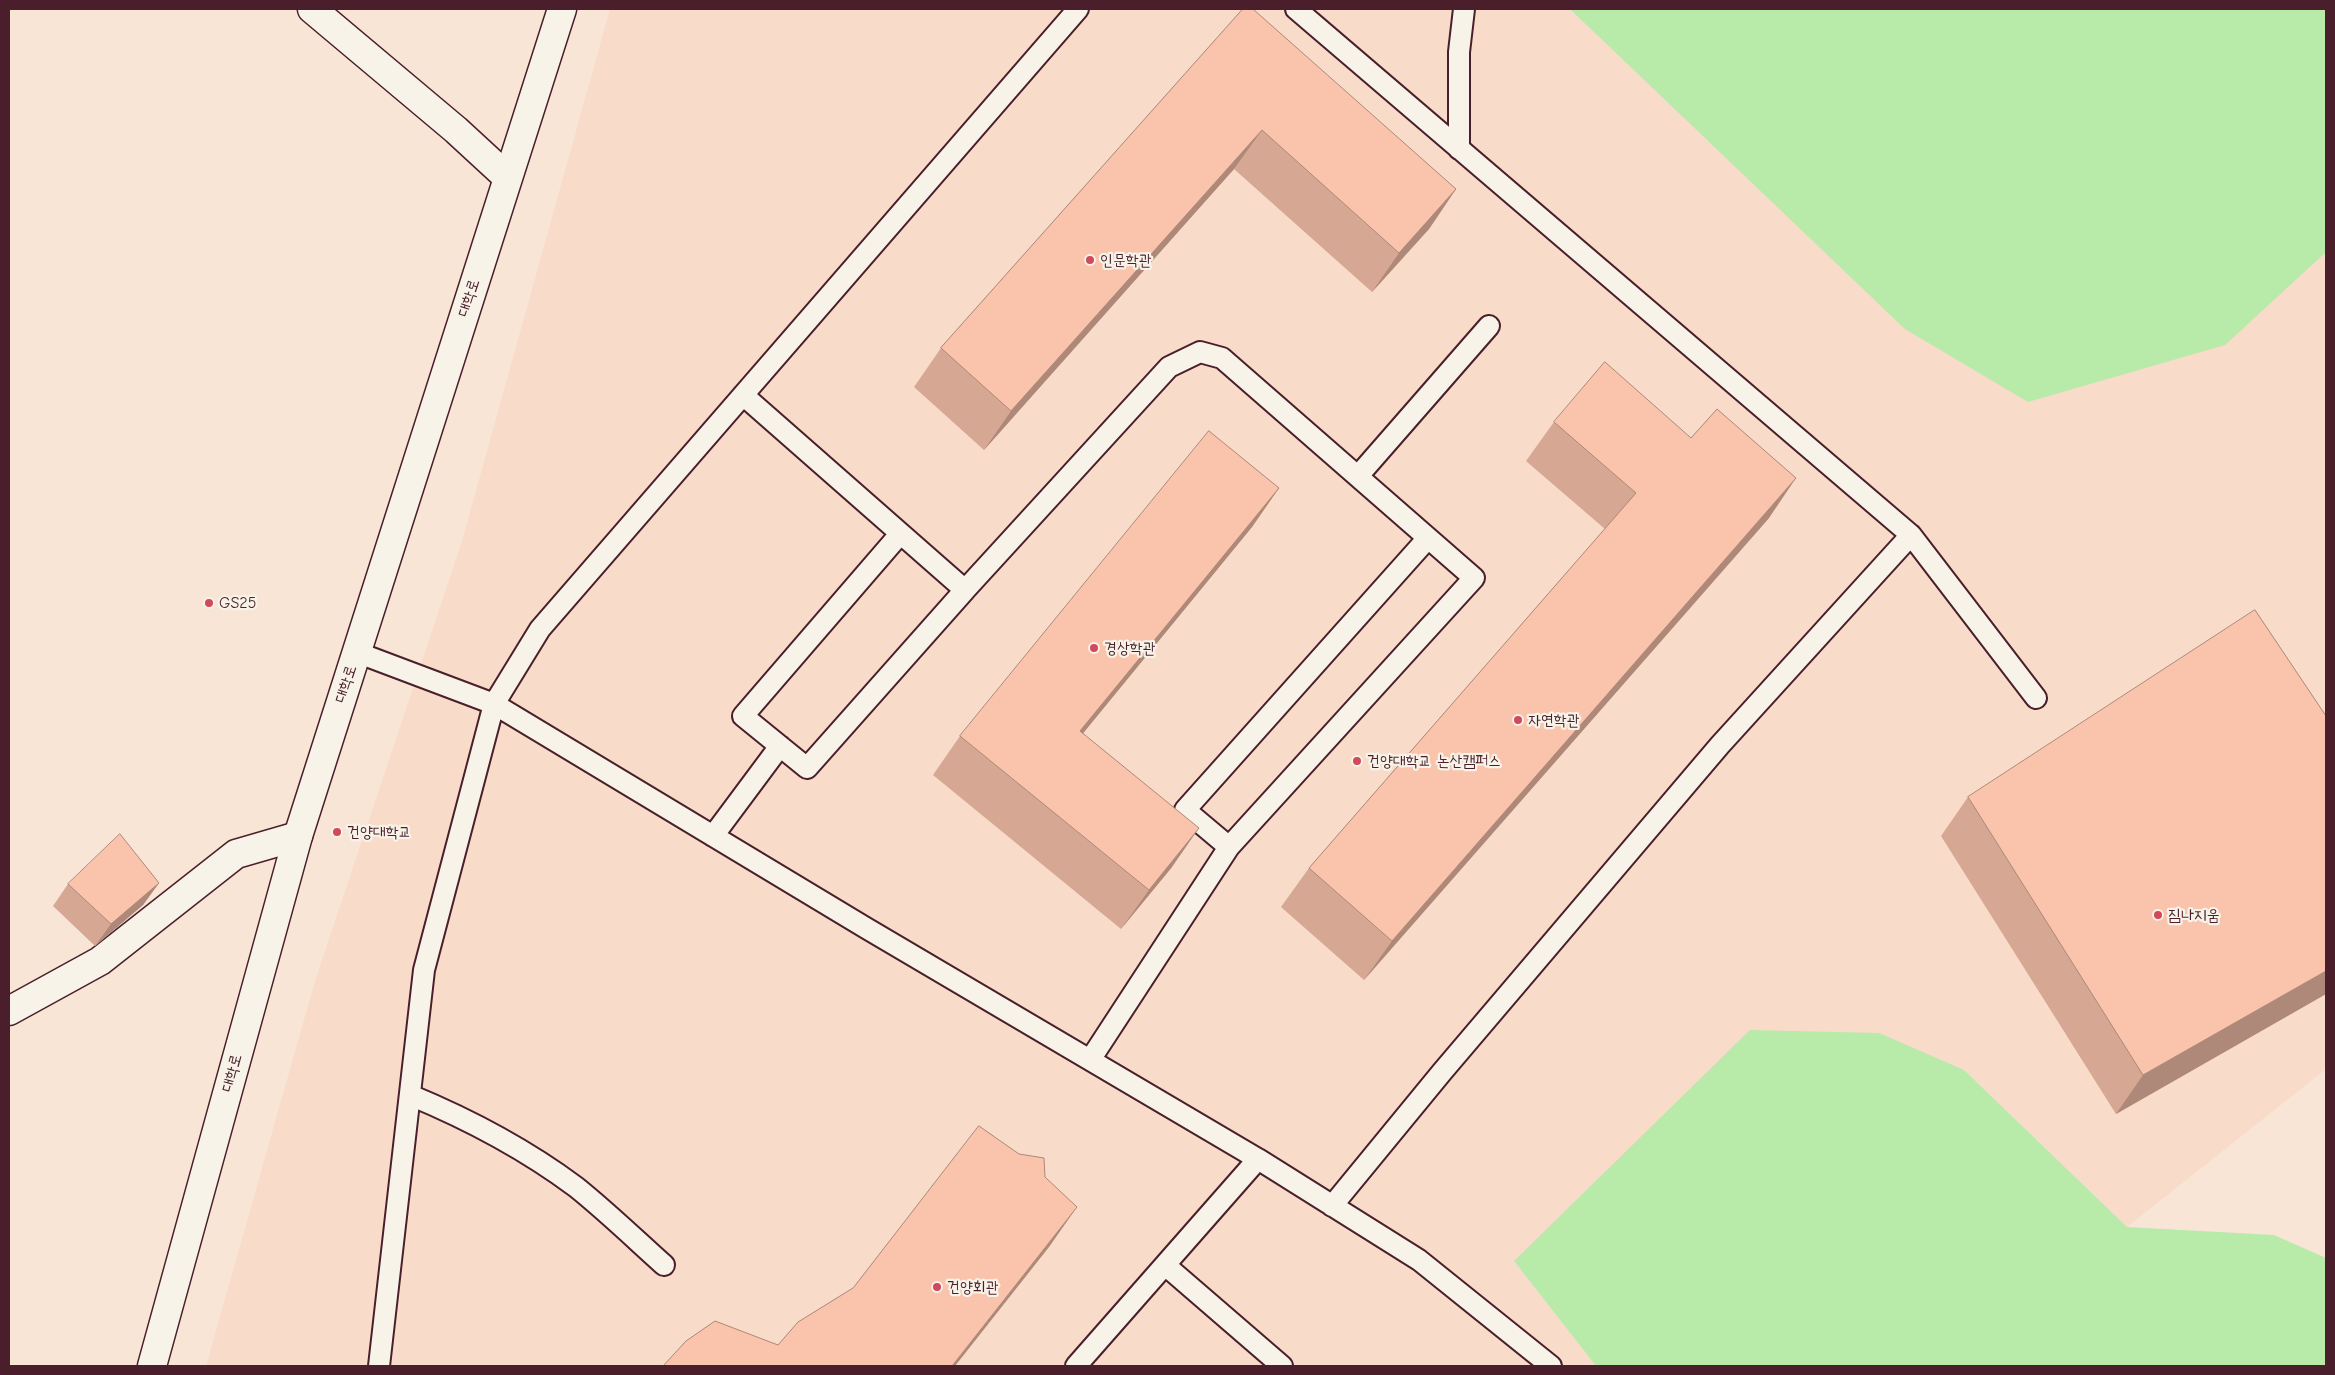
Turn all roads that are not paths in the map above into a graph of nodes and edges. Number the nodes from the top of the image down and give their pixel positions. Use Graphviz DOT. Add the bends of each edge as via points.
graph roads {
  1 [pos="312,9"];
  2 [pos="562,9"];
  3 [pos="1078,9"];
  4 [pos="1296,9"];
  5 [pos="1464,9"];
  6 [pos="1459,149"];
  7 [pos="507,177"];
  8 [pos="1489,326"];
  9 [pos="743,395"];
  10 [pos="1358,476"];
  11 [pos="900,534"];
  12 [pos="1911,535"];
  13 [pos="1428,538"];
  14 [pos="965,590"];
  15 [pos="356,652"];
  16 [pos="2036,698"];
  17 [pos="494,704"];
  18 [pos="780,746"];
  19 [pos="298,836"];
  20 [pos="712,836"];
  21 [pos="1229,847"];
  22 [pos="9,1011"];
  23 [pos="1090,1060"];
  24 [pos="410,1095"];
  25 [pos="1258,1159"];
  26 [pos="1332,1206"];
  27 [pos="664,1265"];
  28 [pos="1165,1265"];
  29 [pos="152,1366"];
  30 [pos="378,1366"];
  31 [pos="1076,1366"];
  32 [pos="1282,1366"];
  33 [pos="1551,1366"];
  1 -- 7 [label="street"];
  2 -- 7 [label="street, 대학로"];
  3 -- 9 [label="lane"];
  4 -- 6 [label="lane"];
  5 -- 6 [label="lane" via="1459,52"];
  6 -- 12 [label="lane"];
  7 -- 15 [label="street, 대학로"];
  8 -- 10 [label="lane"];
  9 -- 11 [label="lane"];
  9 -- 17 [label="lane" via="540,629"];
  10 -- 13 [label="lane"];
  10 -- 14 [label="lane" via="1222,358 1200,352 1169,367"];
  11 -- 14 [label="lane"];
  11 -- 18 [label="lane" via="742,716"];
  12 -- 16 [label="lane"];
  12 -- 26 [label="lane" via="1720,745"];
  13 -- 21 [label="lane" via="1185,810"];
  13 -- 21 [label="lane" via="1474,578"];
  14 -- 18 [label="lane" via="807,768"];
  15 -- 17 [label="lane"];
  15 -- 19 [label="street, 대학로"];
  17 -- 20 [label="lane"];
  17 -- 24 [label="lane" via="424,970"];
  18 -- 20 [label="lane"];
  19 -- 22 [label="street" via="236,854 100,961"];
  19 -- 29 [label="street, 대학로"];
  20 -- 23 [label="lane"];
  21 -- 23 [label="lane"];
  23 -- 25 [label="lane"];
  24 -- 27 [label="lane" via="459,1115 576,1187"];
  24 -- 30 [label="lane"];
  25 -- 26 [label="lane"];
  25 -- 28 [label="lane"];
  26 -- 33 [label="lane" via="1419,1260"];
  28 -- 31 [label="lane"];
  28 -- 32 [label="lane"];
}
